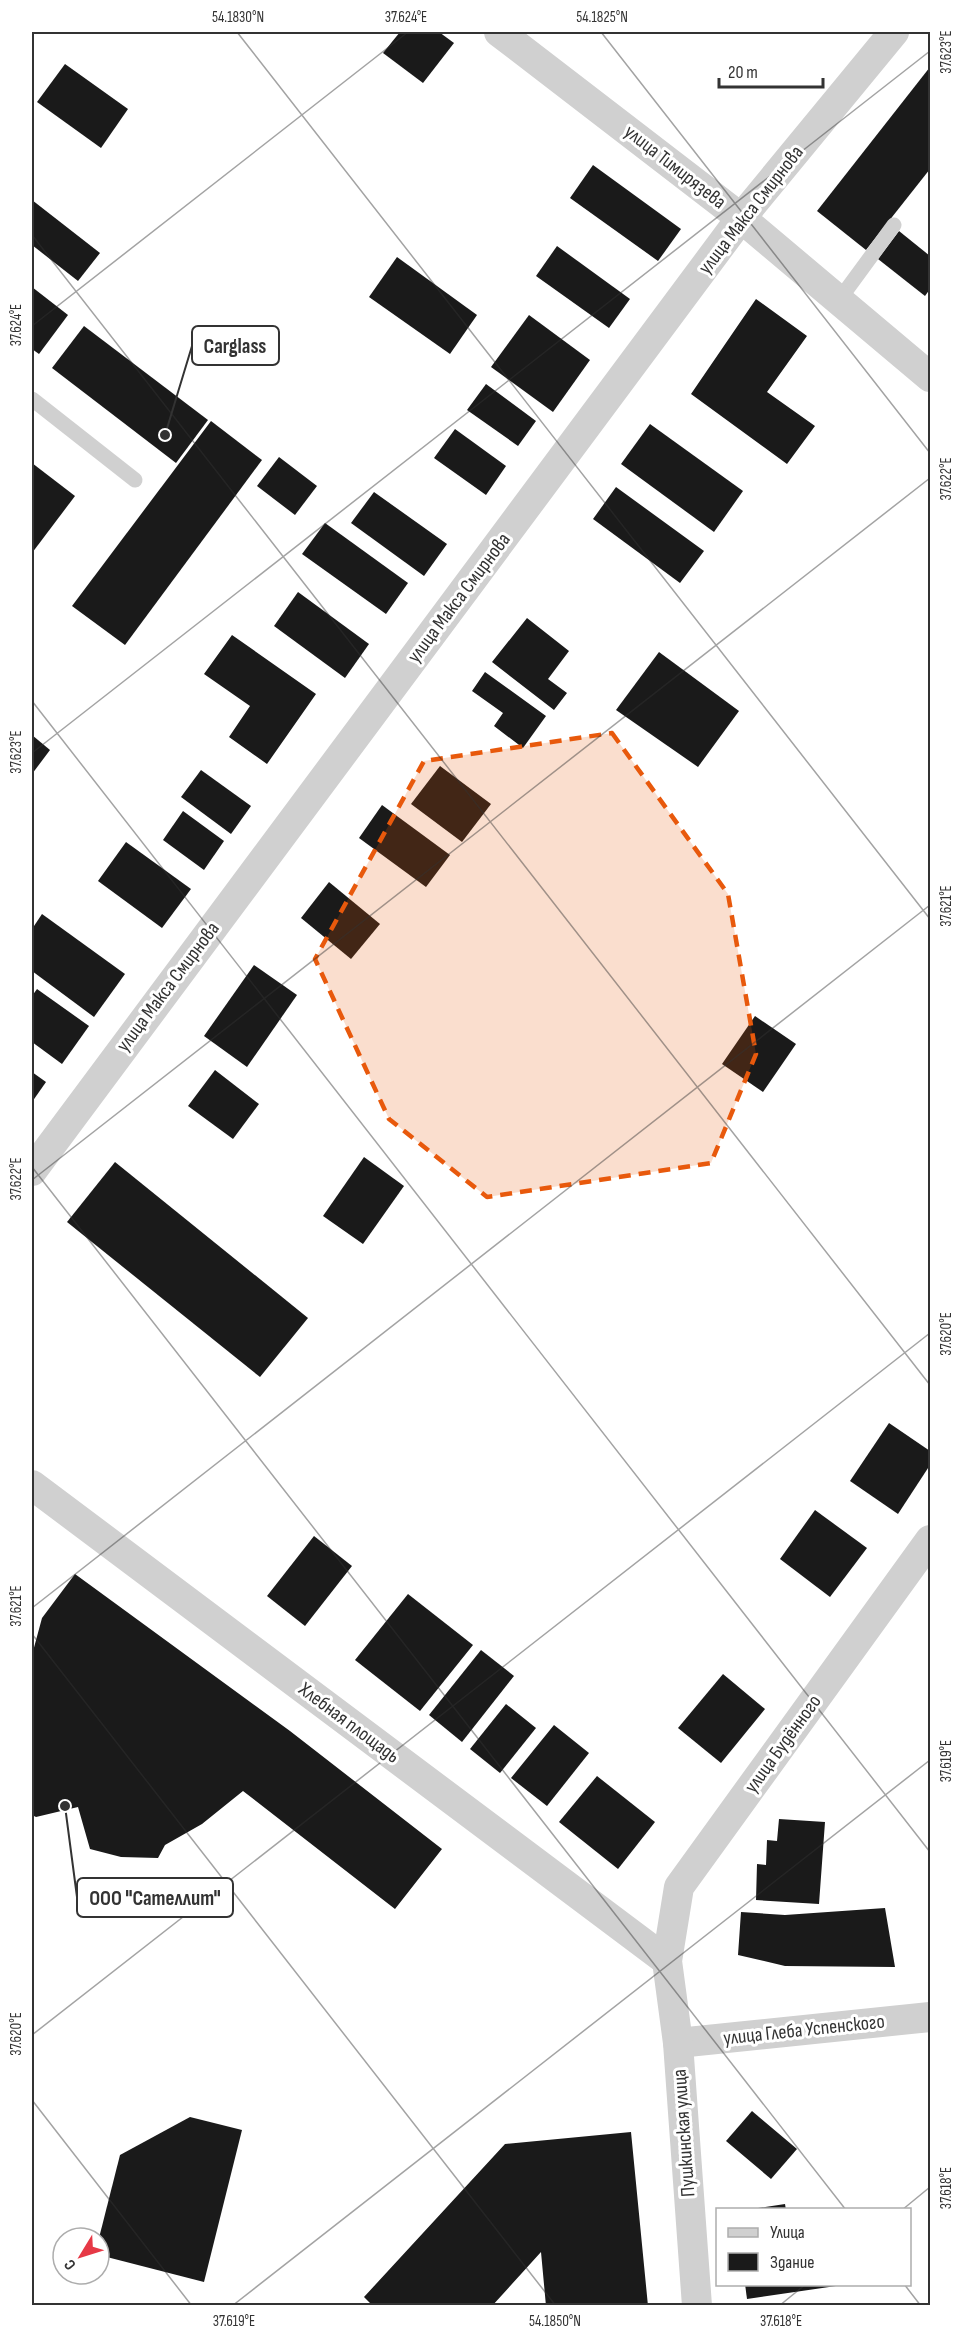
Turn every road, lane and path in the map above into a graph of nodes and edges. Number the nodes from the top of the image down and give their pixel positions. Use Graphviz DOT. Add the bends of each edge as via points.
graph roads {
  1 [pos="499,32"];
  2 [pos="894,32"];
  3 [pos="741,218"];
  4 [pos="894,225"];
  5 [pos="839,300"];
  6 [pos="930,377"];
  7 [pos="32,399"];
  8 [pos="135,480"];
  9 [pos="32,1171"];
  10 [pos="32,1485"];
  11 [pos="930,1540"];
  12 [pos="667,1961"];
  13 [pos="930,2017"];
  14 [pos="678,2043"];
  15 [pos="697,2306"];
  1 -- 3 [label="street, улица Тимирязева"];
  2 -- 3 [label="street, улица Макса Смирнова"];
  3 -- 5 [label="street, улица Тимирязева"];
  3 -- 9 [label="street, улица Макса Смирнова"];
  4 -- 5 [label="lane"];
  5 -- 6 [label="street, улица Тимирязева"];
  7 -- 8 [label="lane"];
  10 -- 12 [label="street, Хлебная площадь"];
  11 -- 12 [label="street, улица Будённого" via="679,1887"];
  12 -- 14 [label="street, Пушкинская улица"];
  13 -- 14 [label="street, улица Глеба Успенского"];
  14 -- 15 [label="street, Пушкинская улица"];
}
